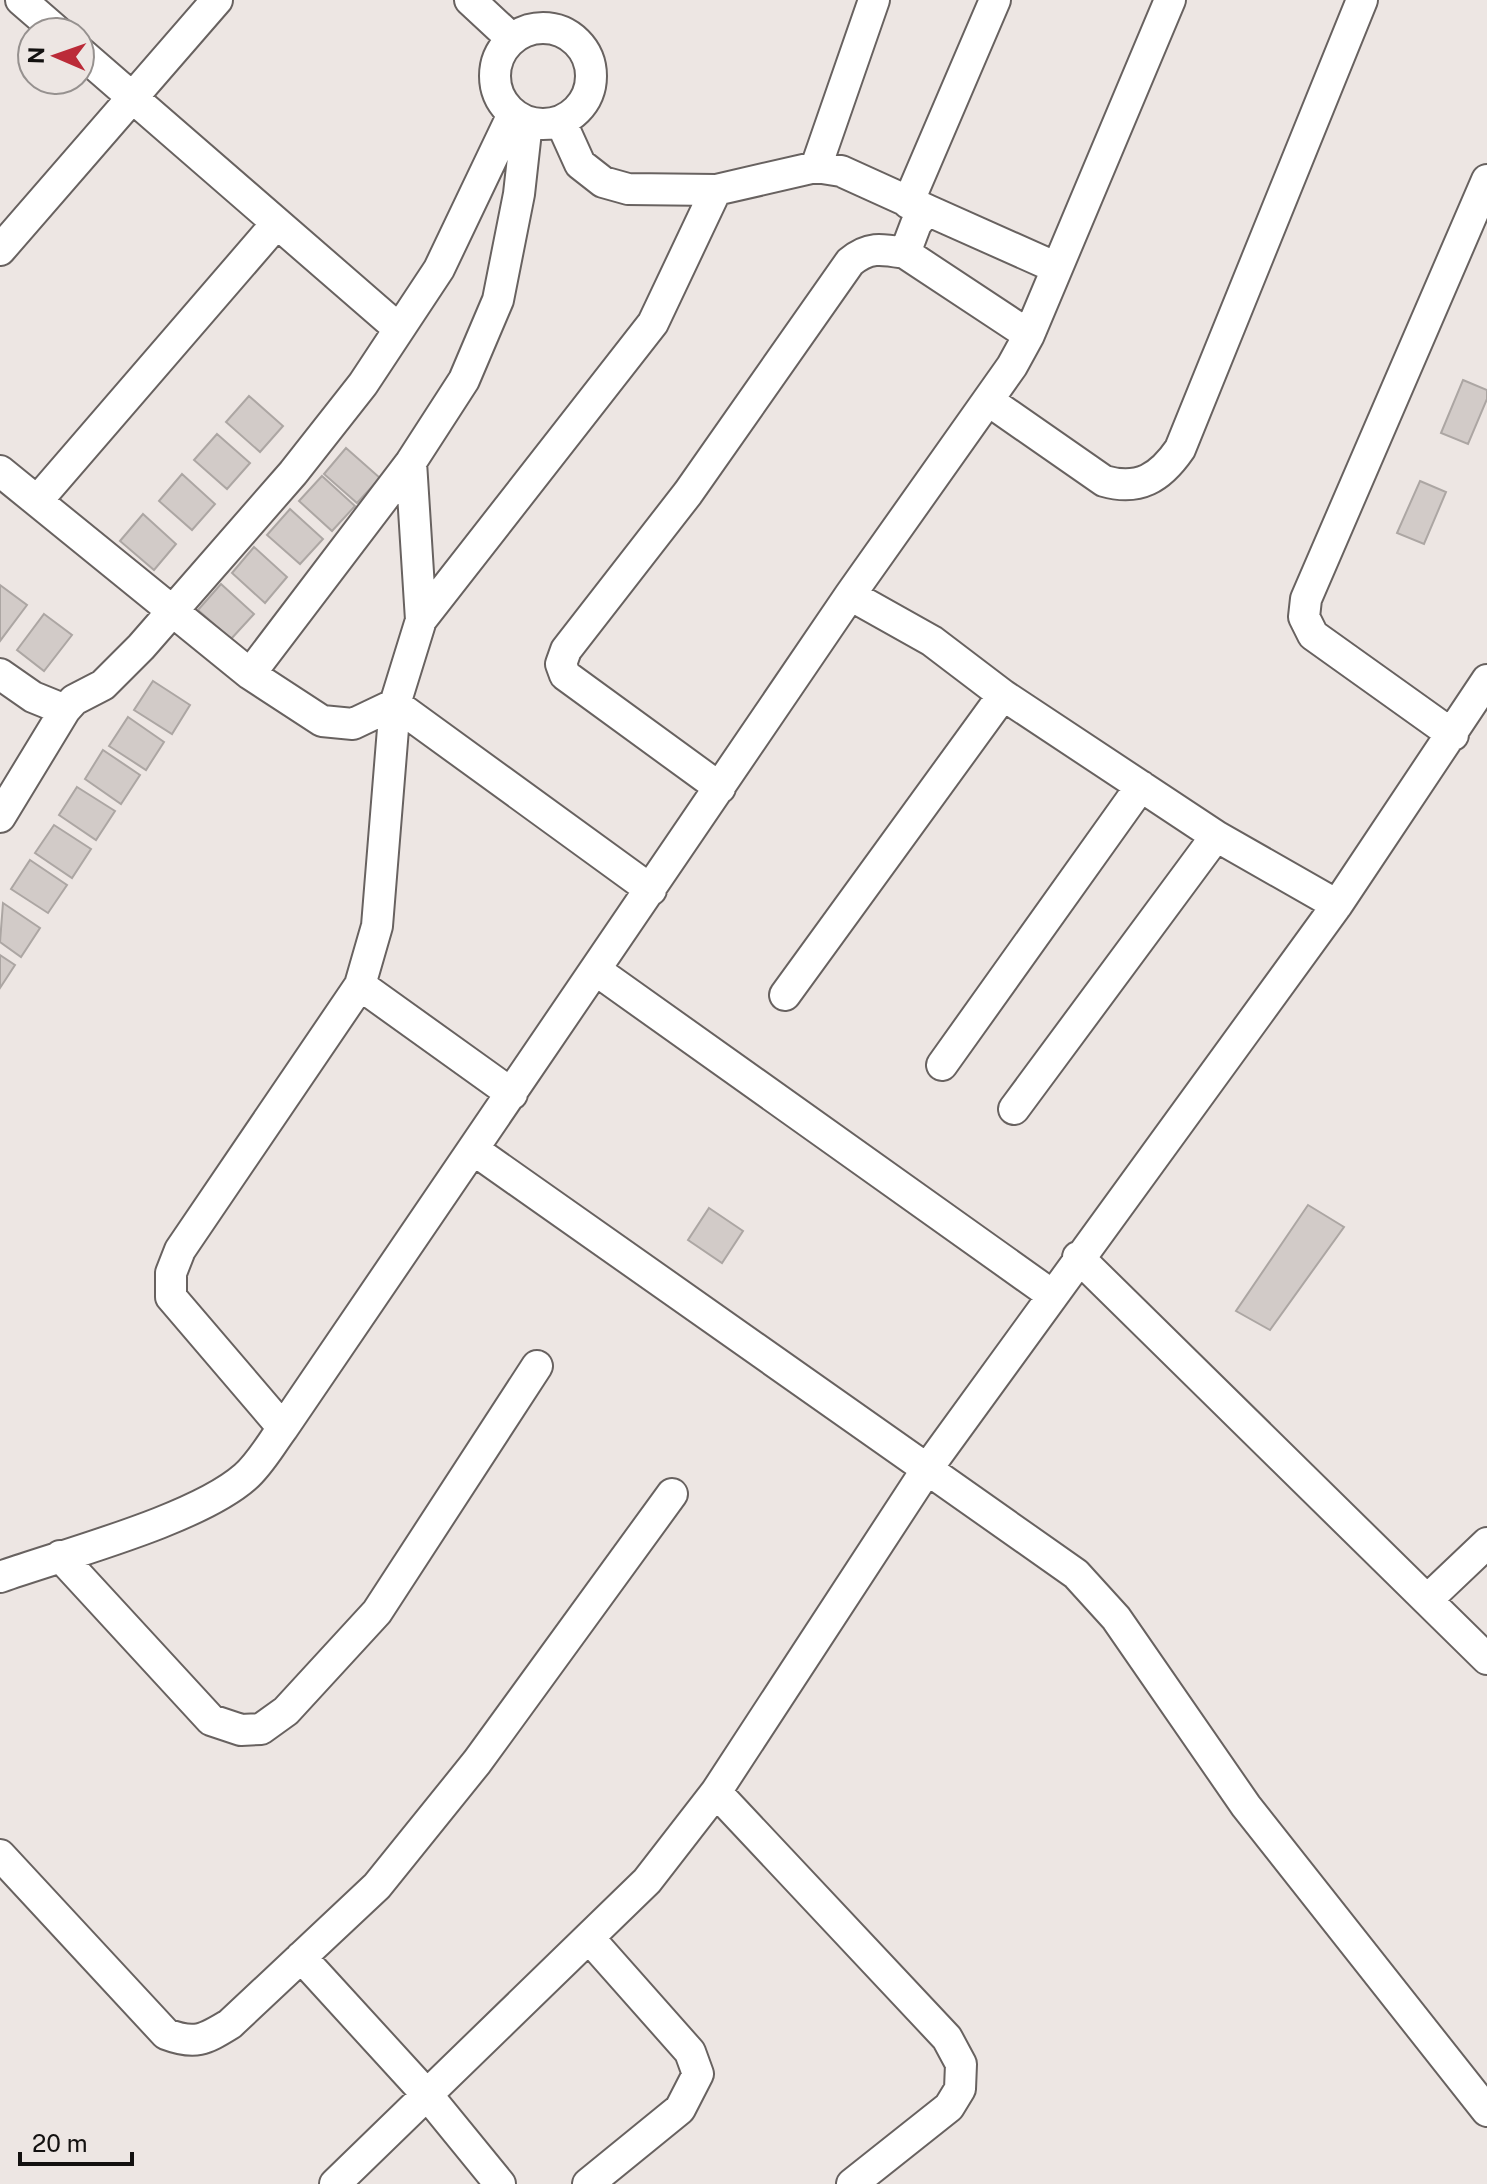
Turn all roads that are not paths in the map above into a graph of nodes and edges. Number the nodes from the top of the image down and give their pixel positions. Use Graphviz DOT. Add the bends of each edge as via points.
graph roads {
  1 [pos="21,0"];
  2 [pos="217,0"];
  3 [pos="874,0"];
  4 [pos="995,0"];
  5 [pos="1170,0"];
  6 [pos="1362,0"];
  7 [pos="477,3"];
  8 [pos="40,16"];
  9 [pos="512,39"];
  10 [pos="96,66"];
  11 [pos="132,98"];
  12 [pos="520,118"];
  13 [pos="561,122"];
  14 [pos="816,167"];
  15 [pos="1487,180"];
  16 [pos="716,190"];
  17 [pos="918,207"];
  18 [pos="277,223"];
  19 [pos="0,250"];
  20 [pos="905,253"];
  21 [pos="1057,268"];
  22 [pos="399,329"];
  23 [pos="1029,335"];
  24 [pos="989,401"];
  25 [pos="411,462"];
  26 [pos="0,471"];
  27 [pos="37,501"];
  28 [pos="850,595"];
  29 [pos="172,609"];
  30 [pos="421,620"];
  31 [pos="0,674"];
  32 [pos="250,674"];
  33 [pos="1487,680"];
  34 [pos="1003,695"];
  35 [pos="395,704"];
  36 [pos="65,710"];
  37 [pos="1453,735"];
  38 [pos="1141,786"];
  39 [pos="720,788"];
  40 [pos="0,817"];
  41 [pos="1216,836"];
  42 [pos="651,890"];
  43 [pos="1337,905"];
  44 [pos="597,971"];
  45 [pos="360,985"];
  46 [pos="785,995"];
  47 [pos="942,1065"];
  48 [pos="512,1094"];
  49 [pos="1014,1109"];
  50 [pos="474,1150"];
  51 [pos="1078,1257"];
  52 [pos="1052,1295"];
  53 [pos="537,1366"];
  54 [pos="283,1428"];
  55 [pos="927,1469"];
  56 [pos="672,1494"];
  57 [pos="1487,1543"];
  58 [pos="60,1556"];
  59 [pos="0,1577"];
  60 [pos="1427,1600"];
  61 [pos="1487,1659"];
  62 [pos="716,1792"];
  63 [pos="6,1872"];
  64 [pos="589,1938"];
  65 [pos="301,1957"];
  66 [pos="429,2097"];
  67 [pos="1487,2111"];
  68 [pos="335,2184"];
  69 [pos="500,2184"];
  70 [pos="588,2184"];
  71 [pos="852,2184"];
  1 -- 8 [label="street"];
  2 -- 11 [label="street"];
  3 -- 14 [label="street"];
  4 -- 17 [label="street"];
  5 -- 21 [label="street"];
  6 -- 24 [label="street" via="1180,449 1165,471 1141,484 1104,481"];
  7 -- 9 [label="street"];
  9 -- 12 [label="street" via="501,52 496,86"];
  9 -- 13 [label="street" via="526,31 560,30 585,51 591,67 586,100"];
  10 -- 11 [label="street"];
  11 -- 18 [label="street"];
  11 -- 19 [label="street"];
  12 -- 13 [label="street"];
  12 -- 22 [label="street" via="439,269"];
  12 -- 25 [label="street" via="519,194 498,300 464,380"];
  13 -- 16 [label="street" via="580,164 603,182 628,189"];
  14 -- 16 [label="street"];
  14 -- 17 [label="street" via="841,171"];
  15 -- 37 [label="street" via="1306,599 1304,617 1313,635"];
  16 -- 30 [label="street" via="653,323"];
  17 -- 20 [label="street"];
  17 -- 21 [label="street"];
  18 -- 22 [label="street"];
  18 -- 27 [label="street"];
  20 -- 23 [label="street"];
  20 -- 39 [label="street" via="879,248 863,251 850,262 688,493 566,650 561,664 565,675"];
  21 -- 23 [label="street"];
  22 -- 29 [label="street" via="293,473"];
  23 -- 24 [label="street"];
  24 -- 28 [label="street"];
  25 -- 30 [label="street"];
  25 -- 32 [label="street"];
  26 -- 27 [label="street"];
  27 -- 29 [label="street"];
  28 -- 34 [label="street" via="932,641"];
  28 -- 39 [label="street"];
  29 -- 32 [label="street"];
  29 -- 36 [label="street" via="103,685"];
  30 -- 35 [label="street"];
  31 -- 36 [label="street" via="33,697"];
  32 -- 35 [label="street" via="322,721 353,724"];
  33 -- 37 [label="street"];
  34 -- 38 [label="street"];
  34 -- 46 [label="street"];
  35 -- 42 [label="street"];
  35 -- 45 [label="street" via="377,926"];
  36 -- 40 [label="street"];
  37 -- 43 [label="street"];
  38 -- 41 [label="street"];
  38 -- 47 [label="street"];
  39 -- 42 [label="street"];
  41 -- 43 [label="street"];
  41 -- 49 [label="street"];
  42 -- 44 [label="street"];
  43 -- 51 [label="street"];
  44 -- 48 [label="street"];
  44 -- 52 [label="street"];
  45 -- 48 [label="street"];
  45 -- 54 [label="street" via="180,1250 171,1273 171,1297"];
  48 -- 50 [label="street"];
  50 -- 54 [label="street"];
  50 -- 55 [label="street"];
  51 -- 52 [label="street"];
  51 -- 60 [label="street"];
  52 -- 55 [label="street"];
  53 -- 58 [label="street" via="377,1612 286,1711 261,1729 241,1730 211,1720"];
  54 -- 58 [label="street" via="247,1476 216,1497"];
  55 -- 62 [label="street"];
  55 -- 67 [label="street" via="1076,1574 1116,1618 1246,1806"];
  56 -- 65 [label="street" via="457,1787 377,1886"];
  57 -- 60 [label="street"];
  58 -- 59 [label="street"];
  60 -- 61 [label="street"];
  62 -- 64 [label="street" via="647,1881"];
  62 -- 71 [label="street" via="947,2038 961,2064 960,2089 949,2107"];
  63 -- 65 [label="street" via="166,2034 188,2043 230,2024"];
  64 -- 66 [label="street"];
  64 -- 70 [label="street" via="690,2052 698,2074 680,2109"];
  65 -- 66 [label="street"];
  66 -- 68 [label="street"];
  66 -- 69 [label="street"];
}
